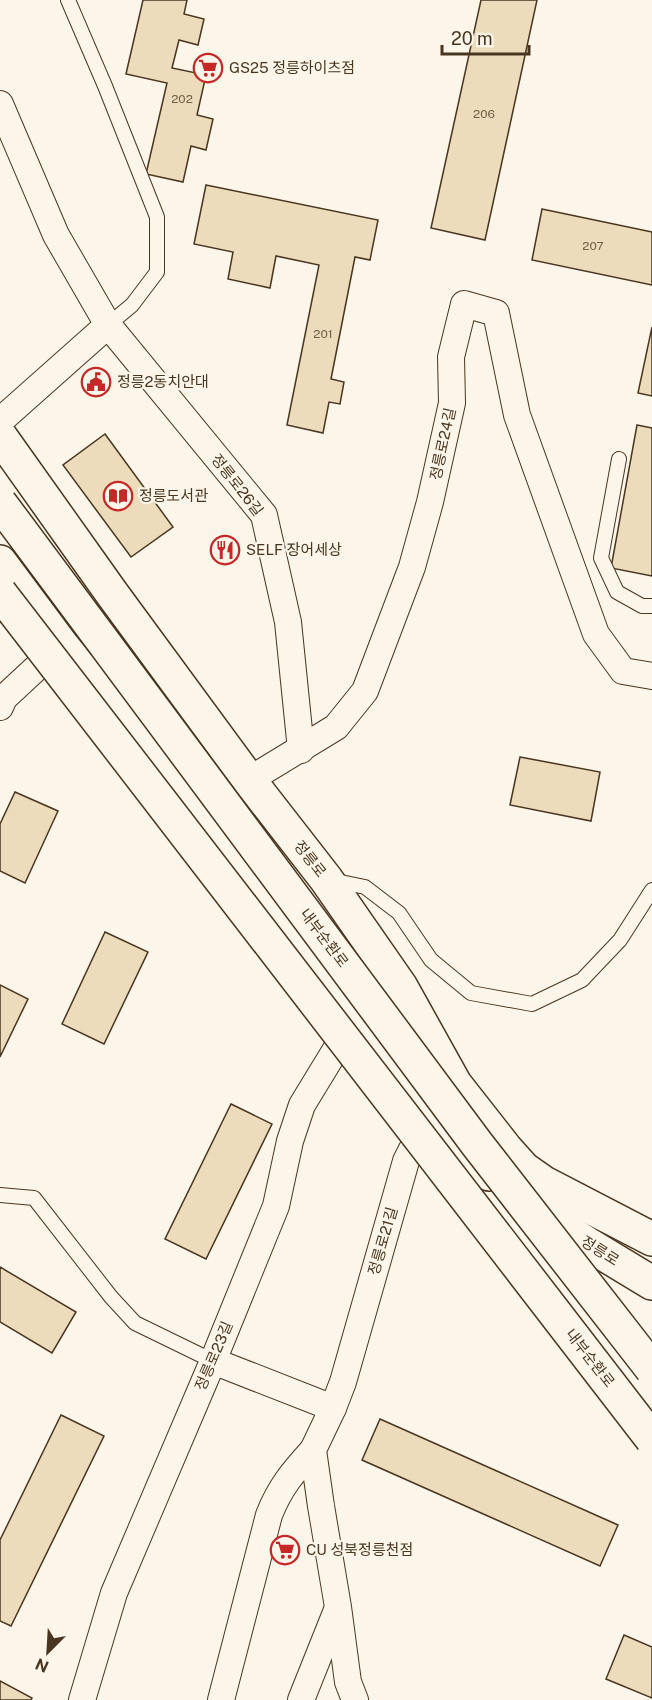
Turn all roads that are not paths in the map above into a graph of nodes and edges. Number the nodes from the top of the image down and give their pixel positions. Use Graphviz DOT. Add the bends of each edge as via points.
graph roads {
  1 [pos="69,0"];
  2 [pos="0,104"];
  3 [pos="108,325"];
  4 [pos="0,422"];
  5 [pos="0,436"];
  6 [pos="619,459"];
  7 [pos="0,504"];
  8 [pos="5,579"];
  9 [pos="652,606"];
  10 [pos="61,644"];
  11 [pos="652,676"];
  12 [pos="0,707"];
  13 [pos="301,750"];
  14 [pos="249,780"];
  15 [pos="326,879"];
  16 [pos="652,890"];
  17 [pos="355,1017"];
  18 [pos="455,1084"];
  19 [pos="429,1116"];
  20 [pos="0,1195"];
  21 [pos="652,1239"];
  22 [pos="652,1283"];
  23 [pos="213,1361"];
  24 [pos="652,1369"];
  25 [pos="333,1408"];
  26 [pos="652,1439"];
  27 [pos="313,1450"];
  28 [pos="338,1607"];
  29 [pos="82,1700"];
  30 [pos="221,1700"];
  31 [pos="301,1700"];
  32 [pos="355,1700"];
  1 -- 3 [label="lane" via="158,217 157,272 132,305"];
  2 -- 3 [label="street, 정릉로26길" via="56,235"];
  3 -- 4 [label="street"];
  3 -- 13 [label="street, 정릉로26길" via="264,515 288,621"];
  5 -- 14 [label="main road, 정릉로"];
  6 -- 9 [label="lane" via="601,558 617,592 642,606"];
  7 -- 24 [label="main road, 내부순환로, bridge" via="477,1144"];
  8 -- 10 [label="main road, 정릉로"];
  8 -- 18 [label="main road" via="12,539 19,531 34,528 52,535"];
  8 -- 26 [label="main road, 내부순환로, bridge"];
  10 -- 12 [label="street" via="4,698"];
  10 -- 17 [label="main road, 정릉로"];
  11 -- 13 [label="street, 정릉로24길" via="623,671 596,634 517,415 496,313 464,304 450,357 452,404 412,567 365,691 336,727"];
  13 -- 14 [label="street, 정릉로24길"];
  14 -- 15 [label="main road, 정릉로"];
  15 -- 16 [label="lane" via="365,887 399,914 431,960 471,993 532,1004 582,980 620,940"];
  15 -- 18 [label="main road, 정릉로" via="401,987"];
  17 -- 19 [label="main road, 정릉로"];
  17 -- 23 [label="street, 정릉로23길" via="302,1105 276,1206"];
  18 -- 19 [label="street, 정릉로21길"];
  18 -- 21 [label="main road, 정릉로" via="524,1169"];
  19 -- 22 [label="main road, 정릉로" via="510,1193"];
  19 -- 25 [label="street, 정릉로21길" via="406,1161"];
  20 -- 23 [label="lane" via="34,1198 135,1323"];
  23 -- 25 [label="street"];
  23 -- 29 [label="street, 정릉로23길" via="114,1593"];
  25 -- 27 [label="street, 정릉로21길"];
  27 -- 28 [label="street"];
  27 -- 30 [label="street, 정릉로21길" via="288,1478 269,1515"];
  28 -- 31 [label="street"];
  28 -- 32 [label="street" via="348,1682"];
}
